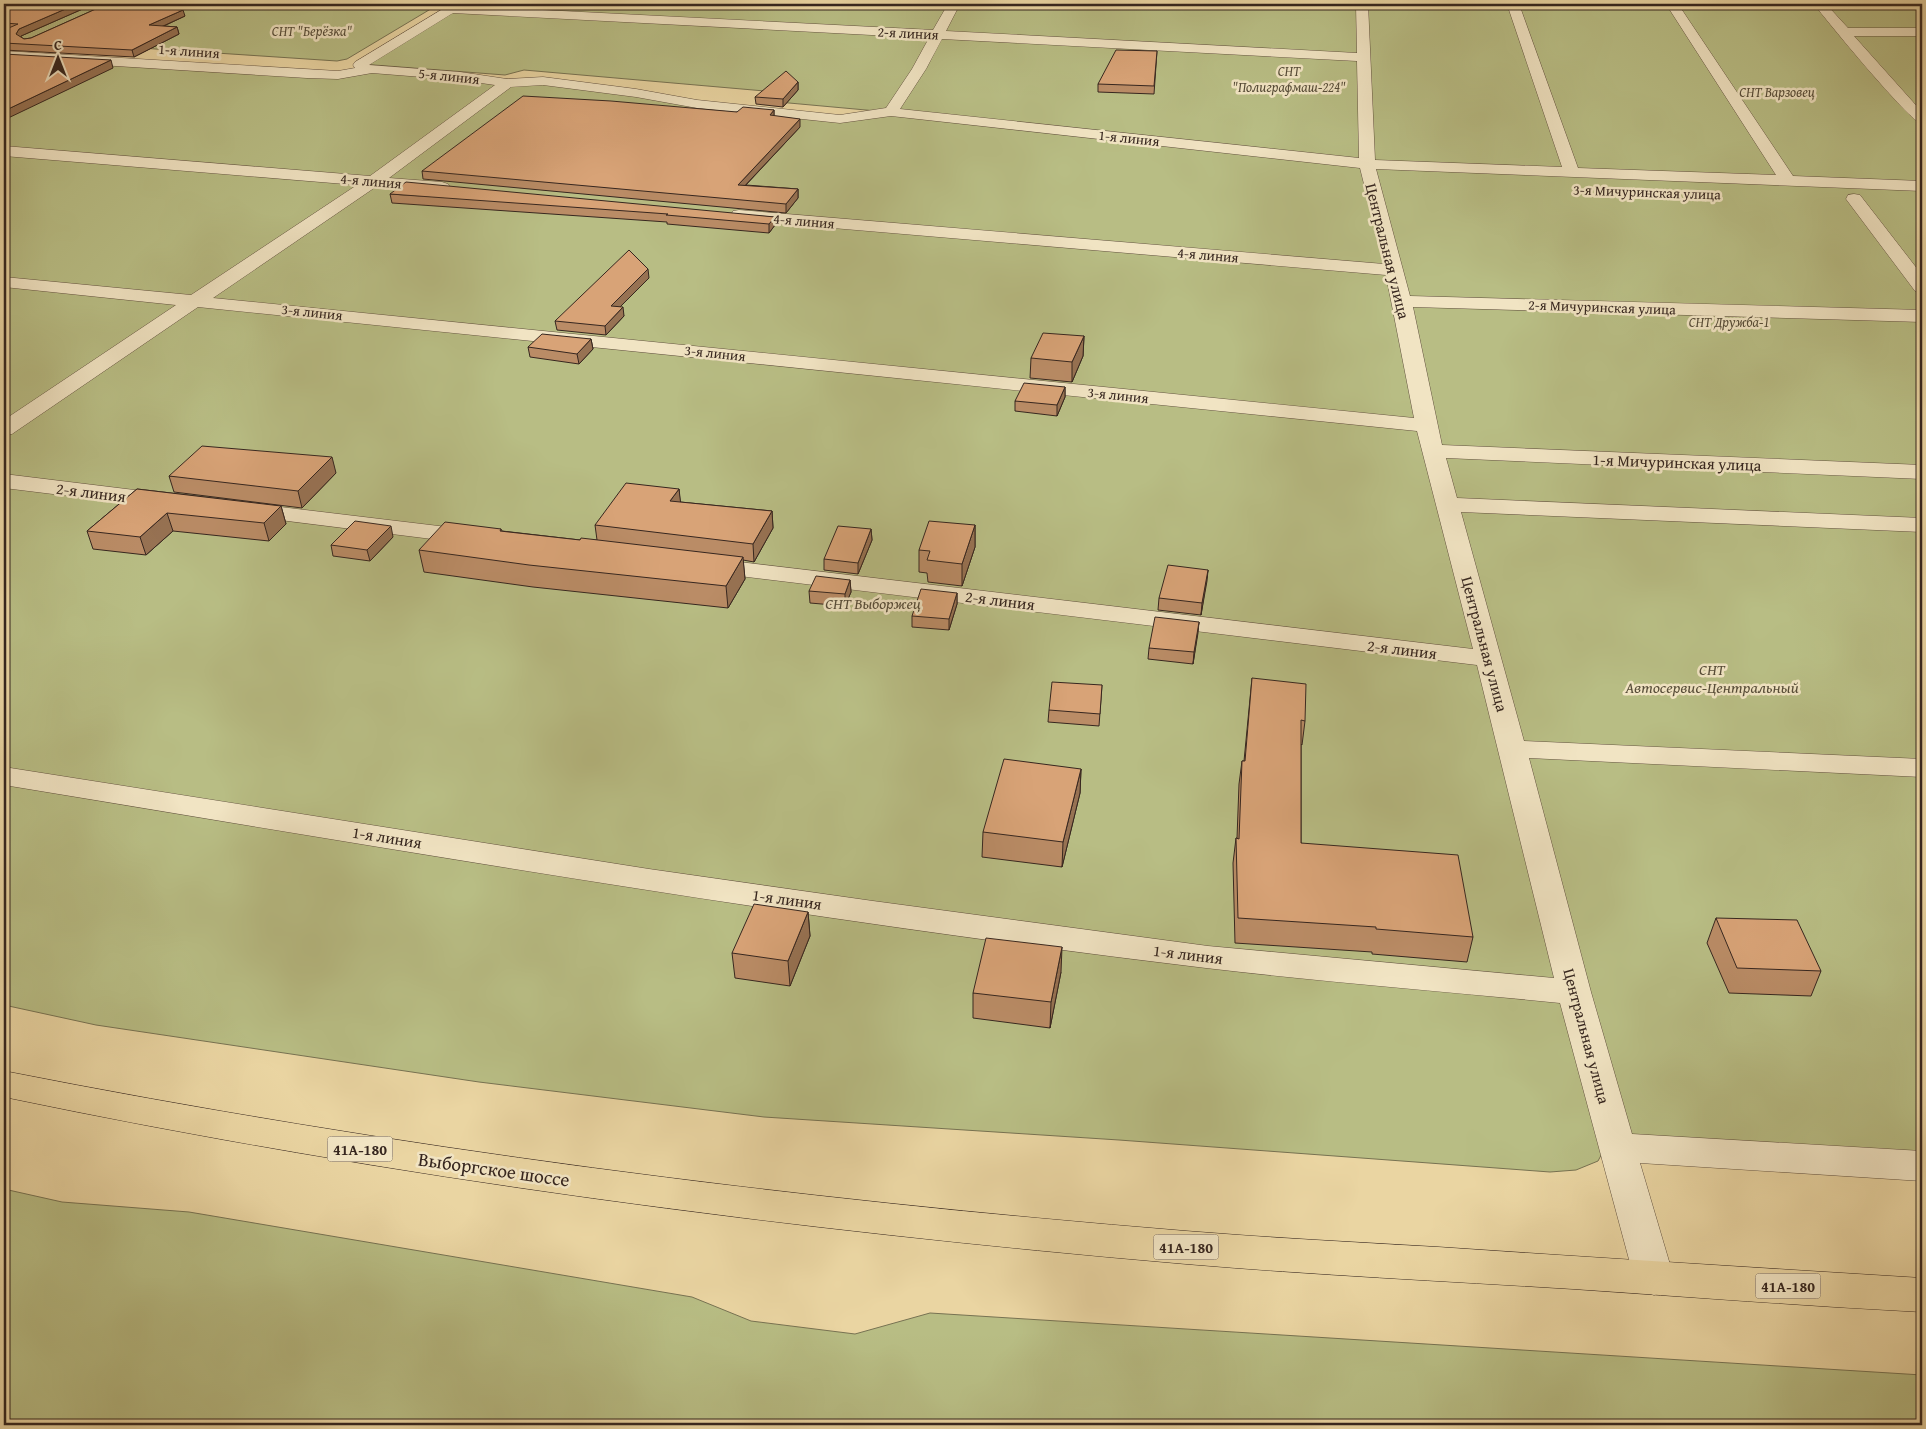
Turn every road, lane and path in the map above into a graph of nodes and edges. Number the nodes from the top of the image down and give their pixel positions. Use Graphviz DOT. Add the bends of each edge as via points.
graph roads {
  1 [pos="954,4"];
  2 [pos="1362,4"];
  3 [pos="1513,4"];
  4 [pos="1672,4"];
  5 [pos="1820,4"];
  6 [pos="445,6"];
  7 [pos="1842,32"];
  8 [pos="1922,32"];
  9 [pos="937,34"];
  10 [pos="4,55"];
  11 [pos="1365,57"];
  12 [pos="344,61"];
  13 [pos="366,67"];
  14 [pos="507,83"];
  15 [pos="1903,101"];
  16 [pos="1922,102"];
  17 [pos="891,112"];
  18 [pos="1922,120"];
  19 [pos="4,151"];
  20 [pos="1572,172"];
  21 [pos="1376,176"];
  22 [pos="374,181"];
  23 [pos="1922,186"];
  24 [pos="453,188"];
  25 [pos="1789,193"];
  26 [pos="1854,199"];
  27 [pos="1922,201"];
  28 [pos="721,213"];
  29 [pos="1395,270"];
  30 [pos="4,282"];
  31 [pos="1922,287"];
  32 [pos="194,300"];
  33 [pos="1402,300"];
  34 [pos="1922,316"];
  35 [pos="1426,426"];
  36 [pos="4,429"];
  37 [pos="1433,450"];
  38 [pos="1922,472"];
  39 [pos="4,481"];
  40 [pos="192,504"];
  41 [pos="1447,504"];
  42 [pos="222,507"];
  43 [pos="1922,525"];
  44 [pos="499,540"];
  45 [pos="687,563"];
  46 [pos="1489,659"];
  47 [pos="1513,749"];
  48 [pos="1922,768"];
  49 [pos="4,776"];
  50 [pos="1574,992"];
  51 [pos="4,1084"];
  52 [pos="1616,1147"];
  53 [pos="1922,1166"];
  54 [pos="1654,1278"];
  55 [pos="1922,1295"];
  1 -- 9 [label="street"];
  2 -- 11 [label="street, Центральная улица"];
  3 -- 20 [label="street"];
  4 -- 25 [label="street"];
  5 -- 7 [label="street"];
  6 -- 9 [label="street, 2-я линия"];
  6 -- 13 [label="street"];
  7 -- 8 [label="street"];
  7 -- 15 [label="street"];
  9 -- 11 [label="street, 2-я линия"];
  9 -- 17 [label="street" via="919,70"];
  10 -- 13 [label="street, 5-я линия" via="307,74 338,75"];
  11 -- 21 [label="street, Центральная улица"];
  12 -- 13 [label="street"];
  13 -- 14 [label="street, 5-я линия"];
  14 -- 17 [label="street, 5-я линия" via="552,82 697,104 840,119"];
  14 -- 22 [label="street"];
  15 -- 16 [label="street"];
  15 -- 18 [label="street"];
  17 -- 21 [label="street, 1-я линия"];
  19 -- 22 [label="street, 4-я линия"];
  20 -- 21 [label="street, 1-я линия"];
  20 -- 25 [label="street, 1-я линия"];
  21 -- 29 [label="street, Центральная улица"];
  22 -- 24 [label="street, 4-я линия"];
  22 -- 32 [label="street"];
  23 -- 25 [label="street"];
  25 -- 26 [label="street"];
  26 -- 27 [label="street"];
  26 -- 31 [label="street"];
  28 -- 29 [label="street, 4-я линия"];
  29 -- 33 [label="street, Центральная улица"];
  30 -- 32 [label="street, 3-я линия"];
  32 -- 35 [label="street, 3-я линия"];
  32 -- 36 [label="street"];
  33 -- 34 [label="street, 2-я Мичуринская улица"];
  33 -- 35 [label="street, Центральная улица"];
  35 -- 37 [label="street, Центральная улица"];
  37 -- 38 [label="street, 1-я Мичуринская улица"];
  37 -- 41 [label="street, Центральная улица"];
  39 -- 40 [label="street, 2-я линия"];
  41 -- 43 [label="street"];
  41 -- 46 [label="street, Центральная улица"];
  42 -- 44 [label="street"];
  45 -- 46 [label="street, 2-я линия"];
  46 -- 47 [label="street, Центральная улица"];
  47 -- 48 [label="street"];
  47 -- 50 [label="street, Центральная улица"];
  49 -- 50 [label="street, 1-я линия" via="873,912 1208,957"];
  50 -- 52 [label="street, Центральная улица"];
  51 -- 54 [label="main road, Выборгское шоссе / 41А-180" via="397,1155 718,1199 941,1225 1190,1248"];
  52 -- 53 [label="street"];
  52 -- 54 [label="street, Центральная улица"];
  54 -- 55 [label="main road, 41А-180"];
}
